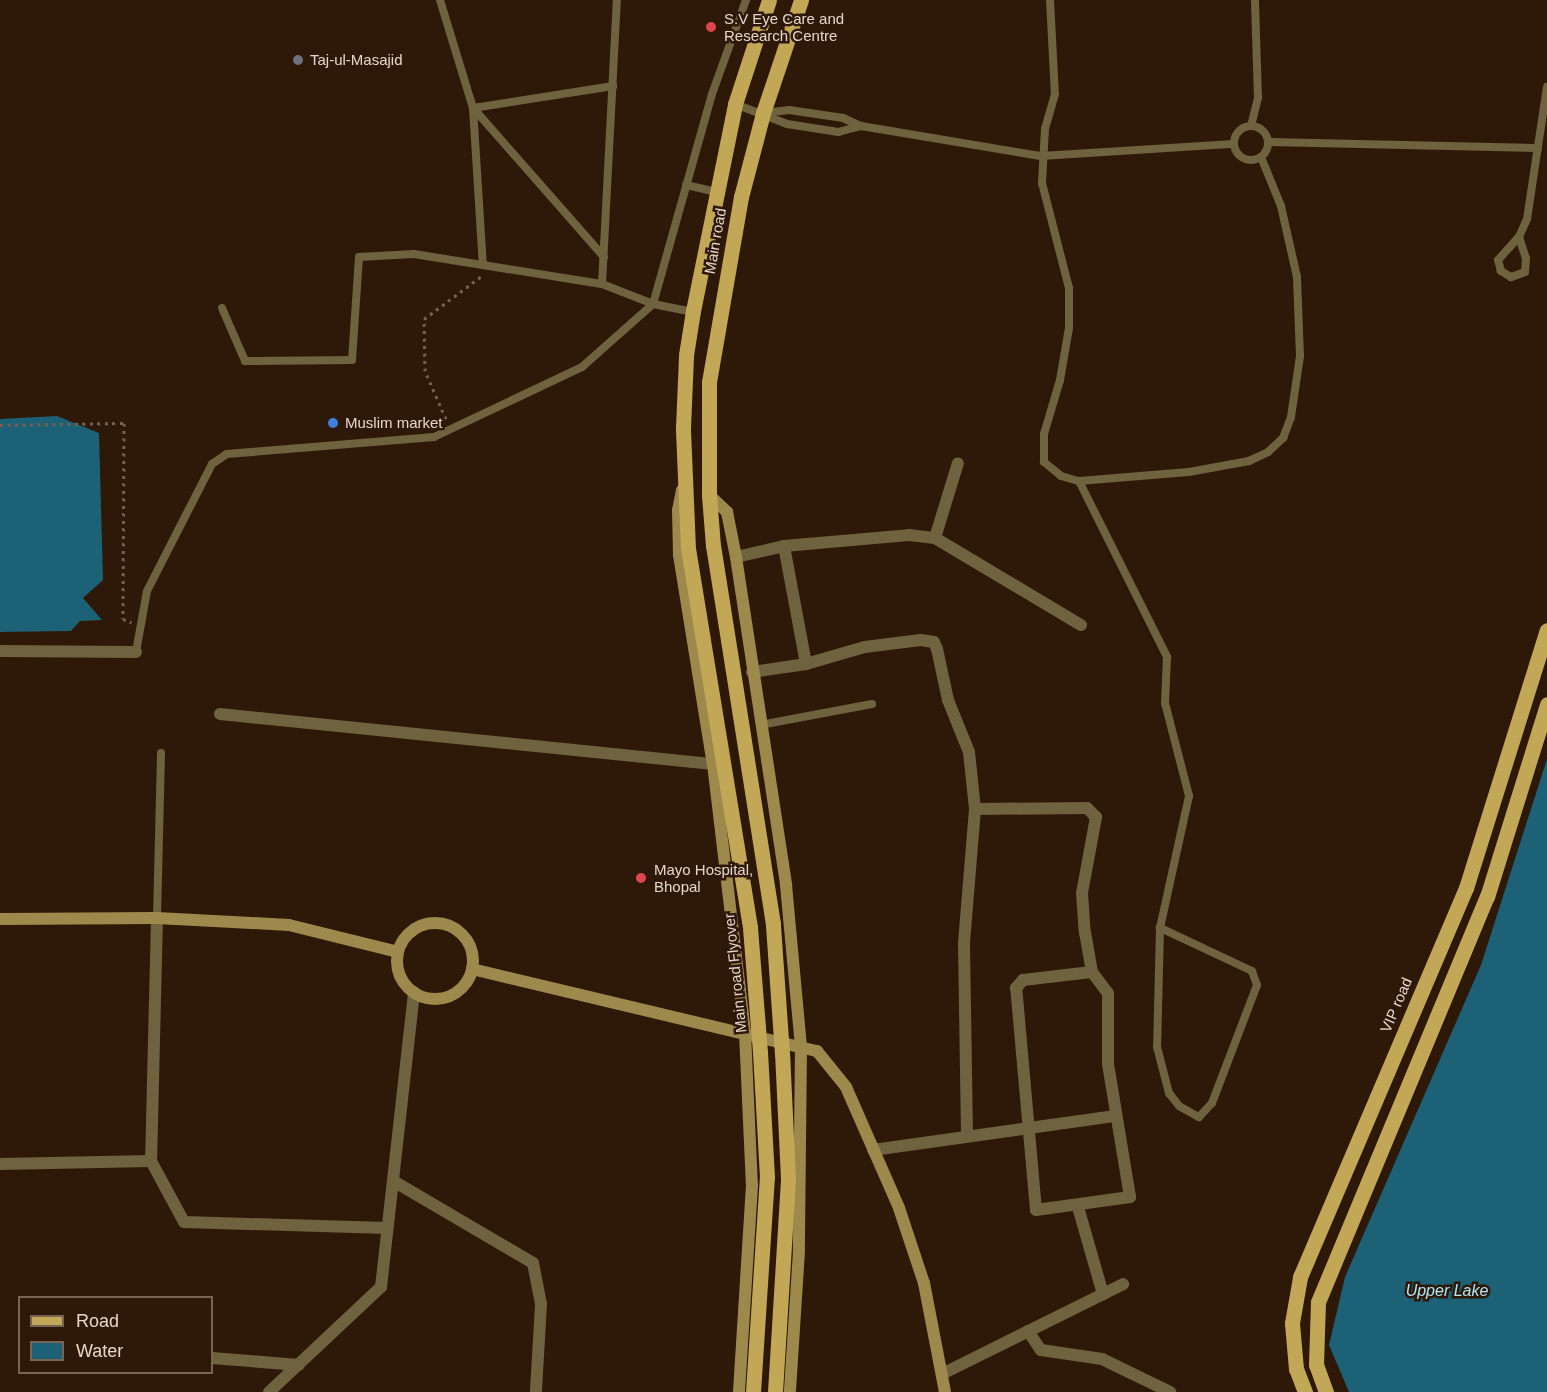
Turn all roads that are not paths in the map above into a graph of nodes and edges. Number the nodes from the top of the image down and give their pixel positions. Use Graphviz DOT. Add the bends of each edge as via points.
graph roads {
  1 [pos="440,0"];
  2 [pos="617,0"];
  3 [pos="746,0"];
  4 [pos="769,0"];
  5 [pos="801,0"];
  6 [pos="1050,0"];
  7 [pos="1255,0"];
  8 [pos="613,86"];
  9 [pos="1547,86"];
  10 [pos="735,104"];
  11 [pos="473,108"];
  12 [pos="1546,112"];
  13 [pos="763,113"];
  14 [pos="861,126"];
  15 [pos="1251,126"];
  16 [pos="1268,142"];
  17 [pos="1234,144"];
  18 [pos="1538,148"];
  19 [pos="1041,156"];
  20 [pos="1261,157"];
  21 [pos="686,185"];
  22 [pos="717,192"];
  23 [pos="1520,237"];
  24 [pos="603,257"];
  25 [pos="483,265"];
  26 [pos="602,284"];
  27 [pos="653,303"];
  28 [pos="222,308"];
  29 [pos="693,312"];
  30 [pos="958,463"];
  31 [pos="1079,481"];
  32 [pos="684,482"];
  33 [pos="709,495"];
  34 [pos="935,538"];
  35 [pos="784,546"];
  36 [pos="736,557"];
  37 [pos="1081,625"];
  38 [pos="1547,630"];
  39 [pos="0,651"];
  40 [pos="136,652"];
  41 [pos="806,664"];
  42 [pos="752,672"];
  43 [pos="872,704"];
  44 [pos="1547,704"];
  45 [pos="220,714"];
  46 [pos="760,725"];
  47 [pos="160,753"];
  48 [pos="713,764"];
  49 [pos="975,809"];
  50 [pos="157,918"];
  51 [pos="0,919"];
  52 [pos="1160,928"];
  53 [pos="398,952"];
  54 [pos="472,969"];
  55 [pos="1092,972"];
  56 [pos="414,992"];
  57 [pos="745,1033"];
  58 [pos="801,1046"];
  59 [pos="1116,1116"];
  60 [pos="1028,1128"];
  61 [pos="967,1137"];
  62 [pos="873,1150"];
  63 [pos="151,1161"];
  64 [pos="0,1164"];
  65 [pos="395,1182"];
  66 [pos="1078,1207"];
  67 [pos="387,1228"];
  68 [pos="1123,1284"];
  69 [pos="1104,1294"];
  70 [pos="1028,1332"];
  71 [pos="213,1358"];
  72 [pos="299,1365"];
  73 [pos="944,1373"];
  74 [pos="269,1392"];
  75 [pos="536,1392"];
  76 [pos="739,1392"];
  77 [pos="753,1392"];
  78 [pos="775,1392"];
  79 [pos="790,1392"];
  80 [pos="945,1392"];
  81 [pos="1170,1392"];
  82 [pos="1305,1392"];
  83 [pos="1326,1392"];
  1 -- 11 [label="lane"];
  2 -- 8 [label="lane"];
  3 -- 21 [label="lane" via="712,94"];
  4 -- 10 [label="main road, Main road"];
  5 -- 13 [label="main road, Main road"];
  6 -- 19 [label="lane" via="1054,94"];
  7 -- 15 [label="lane" via="1258,98"];
  8 -- 11 [label="lane"];
  8 -- 24 [label="lane"];
  9 -- 12 [label="lane"];
  10 -- 13 [label="lane"];
  10 -- 22 [label="main road, Main road"];
  11 -- 24 [label="lane"];
  11 -- 25 [label="lane"];
  12 -- 18 [label="lane"];
  13 -- 14 [label="lane" via="789,110 843,118"];
  13 -- 14 [label="lane" via="787,124 838,132"];
  13 -- 33 [label="main road, Main road" via="741,197 712,349"];
  14 -- 19 [label="lane"];
  15 -- 16 [label="lane" via="1264,132"];
  15 -- 17 [label="lane" via="1238,131"];
  16 -- 18 [label="lane"];
  16 -- 20 [label="lane"];
  17 -- 19 [label="lane"];
  17 -- 20 [label="lane" via="1237,153 1246,159"];
  18 -- 23 [label="lane" via="1527,219"];
  19 -- 31 [label="lane" via="1044,196 1069,288 1067,350 1044,434 1044,462 1060,476"];
  20 -- 31 [label="lane" via="1281,206 1297,277 1300,356 1291,417 1283,438 1268,452 1249,461 1189,472"];
  21 -- 22 [label="lane"];
  21 -- 27 [label="lane"];
  22 -- 29 [label="main road, Main road"];
  23 -- 23 [label="lane" via="1525,272 1511,277 1501,271 1498,260"];
  24 -- 26 [label="lane"];
  25 -- 26 [label="lane"];
  25 -- 28 [label="lane" via="414,254 359,257 352,360 245,361"];
  26 -- 27 [label="lane"];
  27 -- 29 [label="lane"];
  27 -- 40 [label="lane" via="582,367 434,437 227,454 212,464 147,591"];
  29 -- 32 [label="main road, Main road" via="686,355"];
  30 -- 34 [label="street"];
  31 -- 52 [label="lane" via="1167,657 1165,703 1189,796"];
  32 -- 48 [label="street" via="678,510 679,555"];
  32 -- 77 [label="main road, Main road Flyover" via="688,549 750,927 760,1052 767,1177"];
  33 -- 36 [label="street" via="727,512"];
  33 -- 78 [label="main road" via="713,546 774,936 788,1179"];
  34 -- 35 [label="street" via="909,535"];
  34 -- 37 [label="street"];
  35 -- 36 [label="street"];
  35 -- 41 [label="street"];
  36 -- 42 [label="street"];
  38 -- 82 [label="main road, VIP road" via="1466,888 1300,1277 1292,1323 1296,1369"];
  39 -- 40 [label="street"];
  41 -- 42 [label="street"];
  41 -- 49 [label="street" via="865,647 934,642 948,700 969,752"];
  42 -- 46 [label="street"];
  43 -- 46 [label="lane"];
  44 -- 83 [label="main road" via="1487,897 1318,1302 1316,1365"];
  45 -- 48 [label="street"];
  46 -- 58 [label="street" via="786,885"];
  47 -- 50 [label="lane"];
  48 -- 57 [label="street"];
  49 -- 55 [label="street" via="1087,808 1095,813 1082,893"];
  49 -- 61 [label="street" via="964,944"];
  50 -- 51 [label="street"];
  50 -- 53 [label="street" via="289,925"];
  50 -- 63 [label="street"];
  52 -- 52 [label="lane" via="1252,971 1257,985 1212,1103 1199,1117 1179,1106 1162,1078 1157,1047"];
  53 -- 54 [label="street" via="412,930 437,923 450,926 465,938 473,956"];
  53 -- 56 [label="street" via="400,975"];
  54 -- 56 [label="street" via="460,990 449,996 431,998"];
  54 -- 57 [label="street"];
  55 -- 59 [label="street" via="1108,993 1108,1064"];
  55 -- 60 [label="street" via="1023,980 1016,988"];
  56 -- 65 [label="street"];
  57 -- 58 [label="street"];
  57 -- 76 [label="street" via="752,1185"];
  58 -- 62 [label="street" via="817,1051 846,1087"];
  58 -- 79 [label="street" via="799,1251"];
  59 -- 60 [label="street"];
  59 -- 66 [label="street" via="1130,1197"];
  60 -- 61 [label="street"];
  60 -- 66 [label="street" via="1036,1210"];
  61 -- 62 [label="street"];
  62 -- 73 [label="street" via="899,1208 924,1283"];
  63 -- 64 [label="street"];
  63 -- 67 [label="street" via="184,1222"];
  65 -- 67 [label="street"];
  65 -- 75 [label="street" via="533,1263 541,1304"];
  66 -- 69 [label="street"];
  67 -- 72 [label="street" via="381,1287"];
  68 -- 69 [label="street"];
  69 -- 70 [label="street"];
  70 -- 73 [label="street"];
  70 -- 81 [label="street" via="1041,1350 1102,1359"];
  71 -- 72 [label="street"];
  72 -- 74 [label="street"];
  73 -- 80 [label="street"];
}
